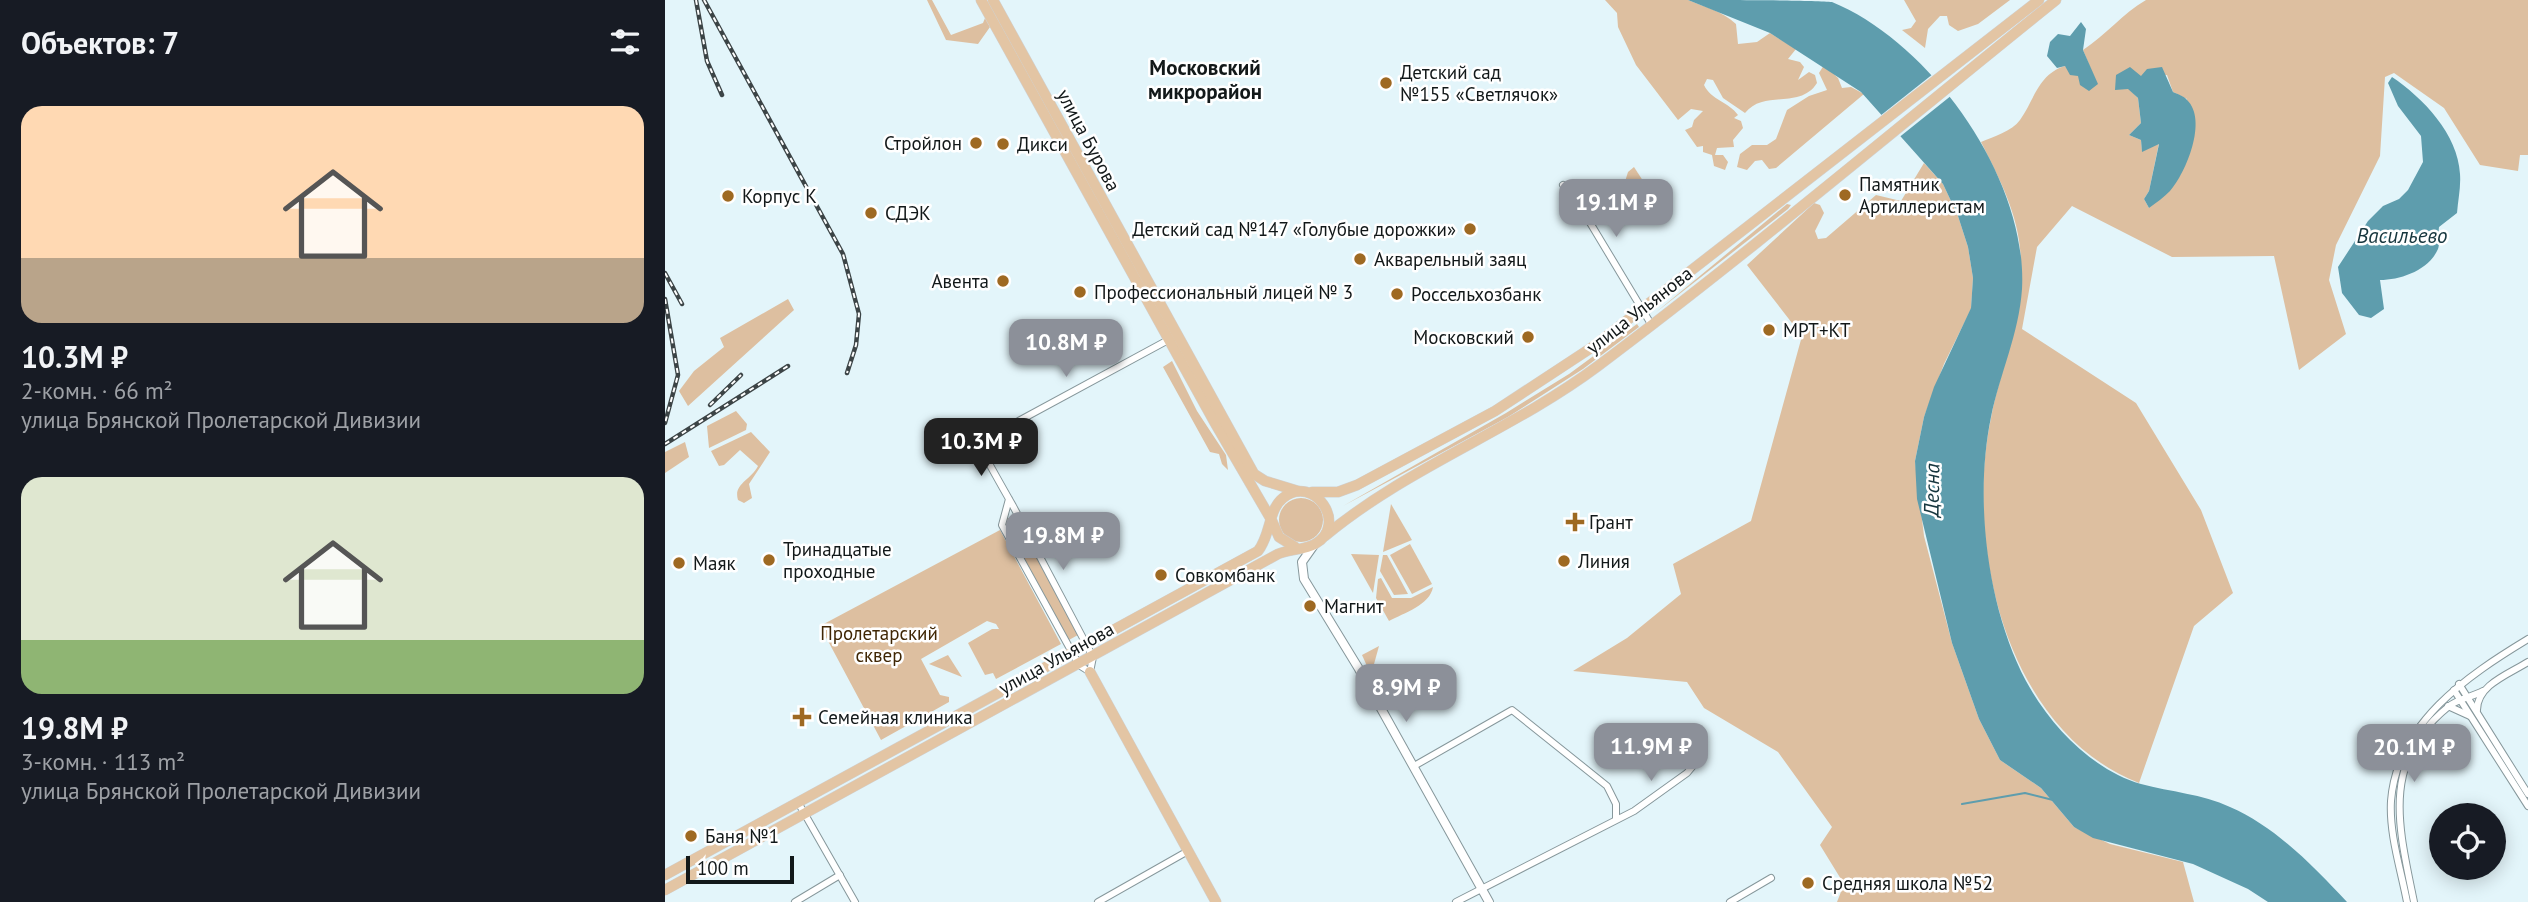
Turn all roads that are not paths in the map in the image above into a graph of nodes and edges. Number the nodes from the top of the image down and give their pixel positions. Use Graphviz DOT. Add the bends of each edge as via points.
graph roads {
  1 [pos="981,0"];
  2 [pos="993,0"];
  3 [pos="2039,0"];
  4 [pos="2056,0"];
  5 [pos="1563,185"];
  6 [pos="1641,311"];
  7 [pos="1651,324"];
  8 [pos="1172,337"];
  9 [pos="1303,492"];
  10 [pos="1009,499"];
  11 [pos="1272,521"];
  12 [pos="1318,542"];
  13 [pos="1295,547"];
  14 [pos="2528,639"];
  15 [pos="1087,645"];
  16 [pos="1072,653"];
  17 [pos="1093,657"];
  18 [pos="2528,662"];
  19 [pos="1079,666"];
  20 [pos="1090,672"];
  21 [pos="2459,684"];
  22 [pos="2454,690"];
  23 [pos="2483,691"];
  24 [pos="2465,700"];
  25 [pos="2448,706"];
  26 [pos="2476,716"];
  27 [pos="1697,761"];
  28 [pos="1414,766"];
  29 [pos="2528,794"];
  30 [pos="799,804"];
  31 [pos="2528,806"];
  32 [pos="806,815"];
  33 [pos="1616,819"];
  34 [pos="1188,851"];
  35 [pos="665,875"];
  36 [pos="840,875"];
  37 [pos="1771,878"];
  38 [pos="1481,888"];
  39 [pos="665,890"];
  40 [pos="795,902"];
  41 [pos="855,902"];
  42 [pos="1098,902"];
  43 [pos="1216,902"];
  44 [pos="1456,902"];
  45 [pos="1489,902"];
  46 [pos="1730,902"];
  47 [pos="2407,902"];
  48 [pos="2414,902"];
  1 -- 8 [label="main road, улица Бурова"];
  2 -- 8 [label="main road, улица Бурова"];
  3 -- 6 [label="main road, улица Ульянова"];
  4 -- 7 [label="main road, улица Ульянова"];
  5 -- 6 [label="street"];
  6 -- 7 [label="street"];
  6 -- 9 [label="main road, улица Ульянова" via="1495,411 1357,485 1338,492"];
  7 -- 12 [label="main road, улица Ульянова" via="1559,392 1394,485"];
  8 -- 9 [label="main road, улица Бурова" via="1254,474"];
  8 -- 10 [label="street" via="978,443"];
  8 -- 11 [label="main road, улица Бурова"];
  9 -- 11 [label="main road" via="1290,493 1277,504"];
  9 -- 12 [label="main road" via="1323,502 1328,511 1327,530"];
  10 -- 15 [label="street"];
  10 -- 16 [label="street" via="1002,525"];
  11 -- 13 [label="main road" via="1279,537"];
  11 -- 15 [label="main road, улица Ульянова" via="1258,551"];
  12 -- 13 [label="main road"];
  12 -- 28 [label="street" via="1303,562 1304,579"];
  13 -- 17 [label="main road, улица Ульянова"];
  14 -- 21 [label="street"];
  15 -- 16 [label="main road, улица Ульянова"];
  15 -- 17 [label="street"];
  16 -- 19 [label="street"];
  16 -- 30 [label="main road, улица Ульянова"];
  17 -- 19 [label="main road, улица Ульянова"];
  17 -- 20 [label="street"];
  18 -- 23 [label="street"];
  19 -- 20 [label="street"];
  19 -- 32 [label="main road, улица Ульянова"];
  20 -- 34 [label="main road"];
  21 -- 22 [label="street"];
  21 -- 24 [label="street"];
  22 -- 24 [label="street"];
  22 -- 47 [label="street" via="2415,733 2396,775 2392,824"];
  23 -- 24 [label="street"];
  23 -- 26 [label="street"];
  24 -- 25 [label="street"];
  24 -- 26 [label="street"];
  25 -- 26 [label="street"];
  25 -- 48 [label="street" via="2410,754 2397,802"];
  26 -- 29 [label="street"];
  26 -- 31 [label="street"];
  27 -- 33 [label="street" via="1634,811"];
  28 -- 33 [label="street" via="1512,710 1608,786 1616,804"];
  28 -- 38 [label="street"];
  30 -- 32 [label="street"];
  30 -- 35 [label="main road, улица Ульянова"];
  32 -- 36 [label="street"];
  32 -- 39 [label="main road, улица Ульянова"];
  33 -- 38 [label="street"];
  34 -- 42 [label="street"];
  34 -- 43 [label="main road"];
  36 -- 40 [label="street"];
  36 -- 41 [label="street"];
  37 -- 46 [label="street"];
  38 -- 44 [label="street"];
  38 -- 45 [label="street"];
}
